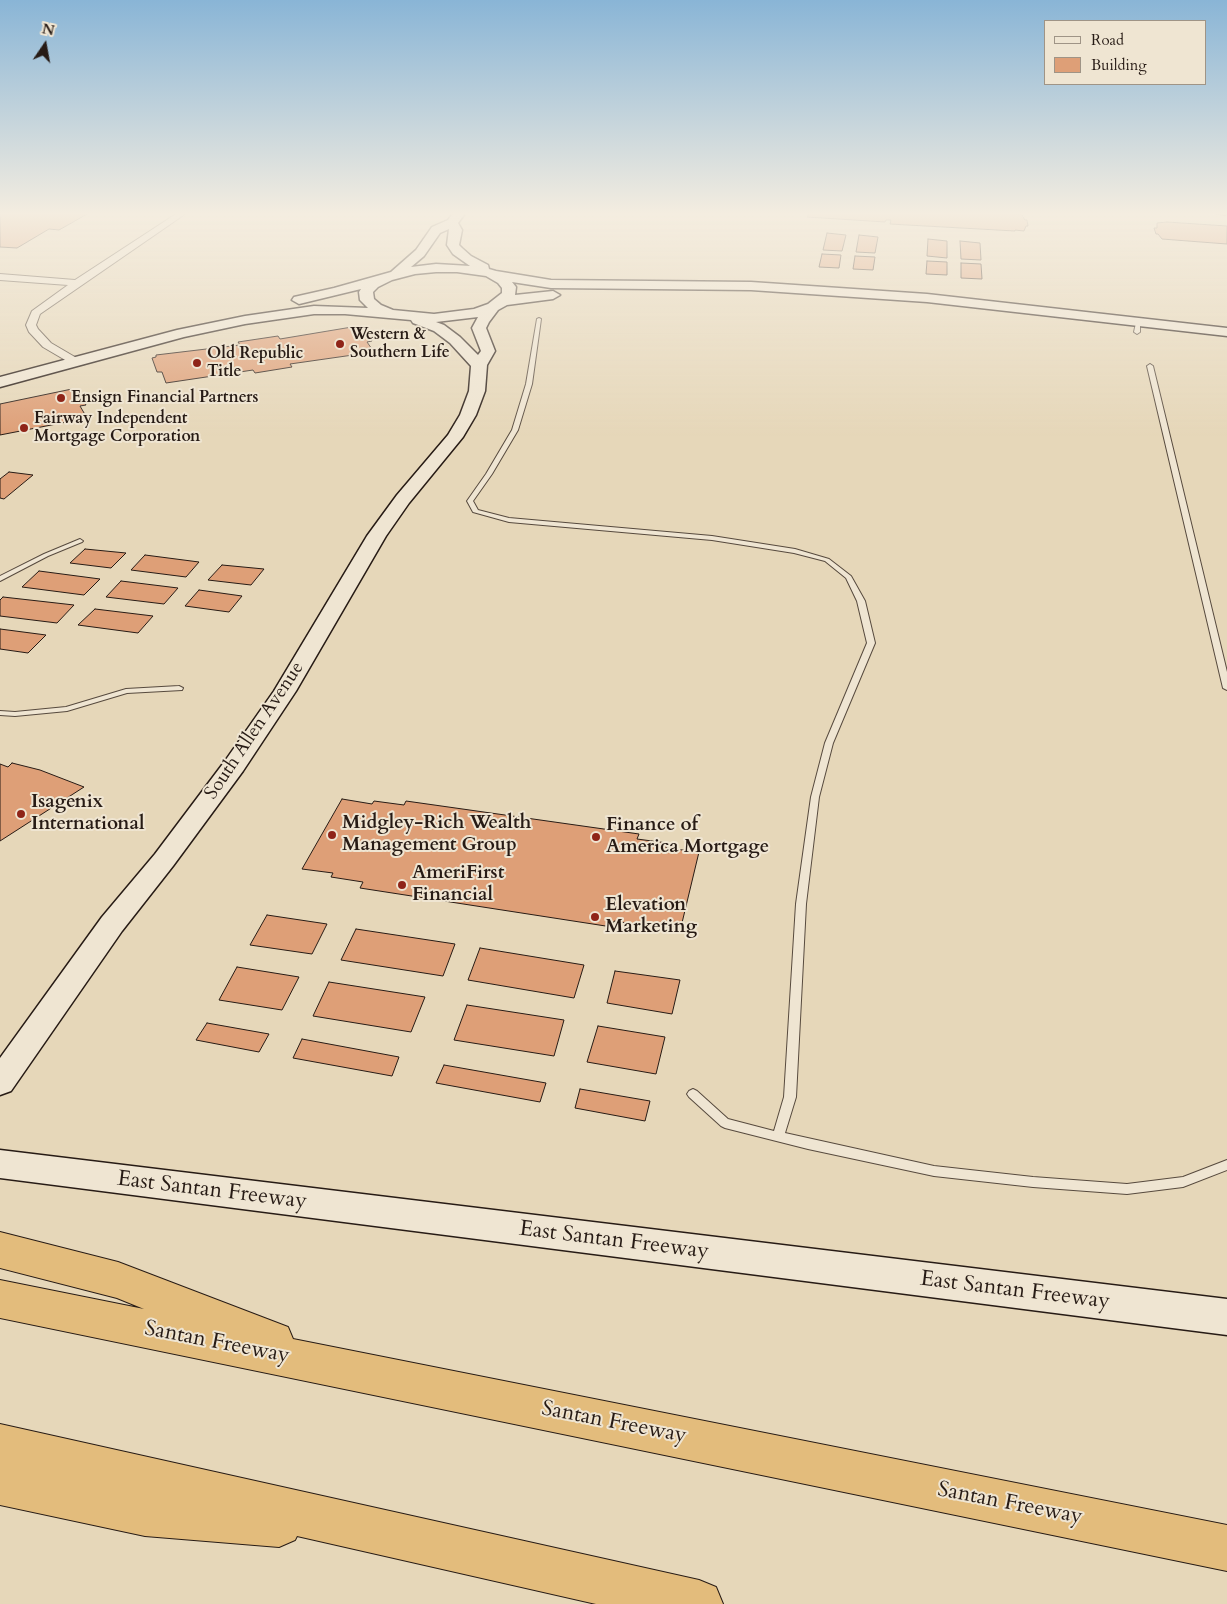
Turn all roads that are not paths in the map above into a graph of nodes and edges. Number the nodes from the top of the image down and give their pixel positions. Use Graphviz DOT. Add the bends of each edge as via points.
graph roads {
  1 [pos="72,287"];
  2 [pos="353,287"];
  3 [pos="371,287"];
  4 [pos="509,287"];
  5 [pos="632,287"];
  6 [pos="776,292"];
  7 [pos="498,304"];
  8 [pos="391,314"];
  9 [pos="412,317"];
  10 [pos="539,319"];
  11 [pos="1137,328"];
  12 [pos="1227,332"];
  13 [pos="114,336"];
  14 [pos="1227,342"];
  15 [pos="77,346"];
  16 [pos="58,352"];
  17 [pos="76,362"];
  18 [pos="479,365"];
  19 [pos="1150,366"];
  20 [pos="0,368"];
  21 [pos="0,382"];
  22 [pos="80,541"];
  23 [pos="0,579"];
  24 [pos="179,688"];
  25 [pos="1227,688"];
  26 [pos="0,713"];
  27 [pos="0,1082"];
  28 [pos="692,1094"];
  29 [pos="778,1136"];
  30 [pos="0,1164"];
  31 [pos="1227,1164"];
  32 [pos="0,1250"];
  33 [pos="0,1299"];
  34 [pos="1227,1317"];
  35 [pos="343,1368"];
  36 [pos="0,1446"];
  37 [pos="0,1484"];
  38 [pos="381,1533"];
  39 [pos="1227,1548"];
  40 [pos="699,1604"];
  1 -- 16 [label="street" via="41,307 33,318 33,330"];
  2 -- 13 [label="street"];
  3 -- 8 [label="street" via="366,292 367,300"];
  4 -- 7 [label="street" via="509,294"];
  5 -- 6 [label="street"];
  6 -- 7 [label="street" via="556,294"];
  6 -- 11 [label="street"];
  7 -- 9 [label="street" via="456,317"];
  7 -- 18 [label="street, South Allen Avenue" via="479,328 488,351"];
  8 -- 9 [label="street"];
  8 -- 17 [label="street" via="314,310 245,320 182,333"];
  9 -- 18 [label="street" via="439,328"];
  10 -- 29 [label="lane" via="529,384 515,430 470,501 475,510 509,520 712,538 795,551 826,560 849,577 861,600 871,643 829,743 815,797 801,904 790,1097"];
  11 -- 12 [label="street"];
  11 -- 14 [label="street"];
  15 -- 16 [label="street"];
  16 -- 17 [label="street"];
  16 -- 20 [label="street"];
  17 -- 21 [label="street"];
  18 -- 27 [label="street, South Allen Avenue" via="477,391 455,437 377,536 285,691 210,798 83,963"];
  19 -- 25 [label="lane"];
  22 -- 23 [label="lane"];
  24 -- 26 [label="lane" via="126,691 67,709"];
  28 -- 29 [label="lane" via="725,1123"];
  29 -- 31 [label="lane" via="934,1171 1127,1189 1184,1182"];
  30 -- 34 [label="street, East Santan Freeway"];
  32 -- 35 [label="highway" via="118,1280"];
  33 -- 35 [label="highway, Santan Freeway"];
  35 -- 39 [label="highway, Santan Freeway"];
  36 -- 38 [label="highway"];
  37 -- 38 [label="highway" via="145,1513"];
  38 -- 40 [label="highway"];
}
